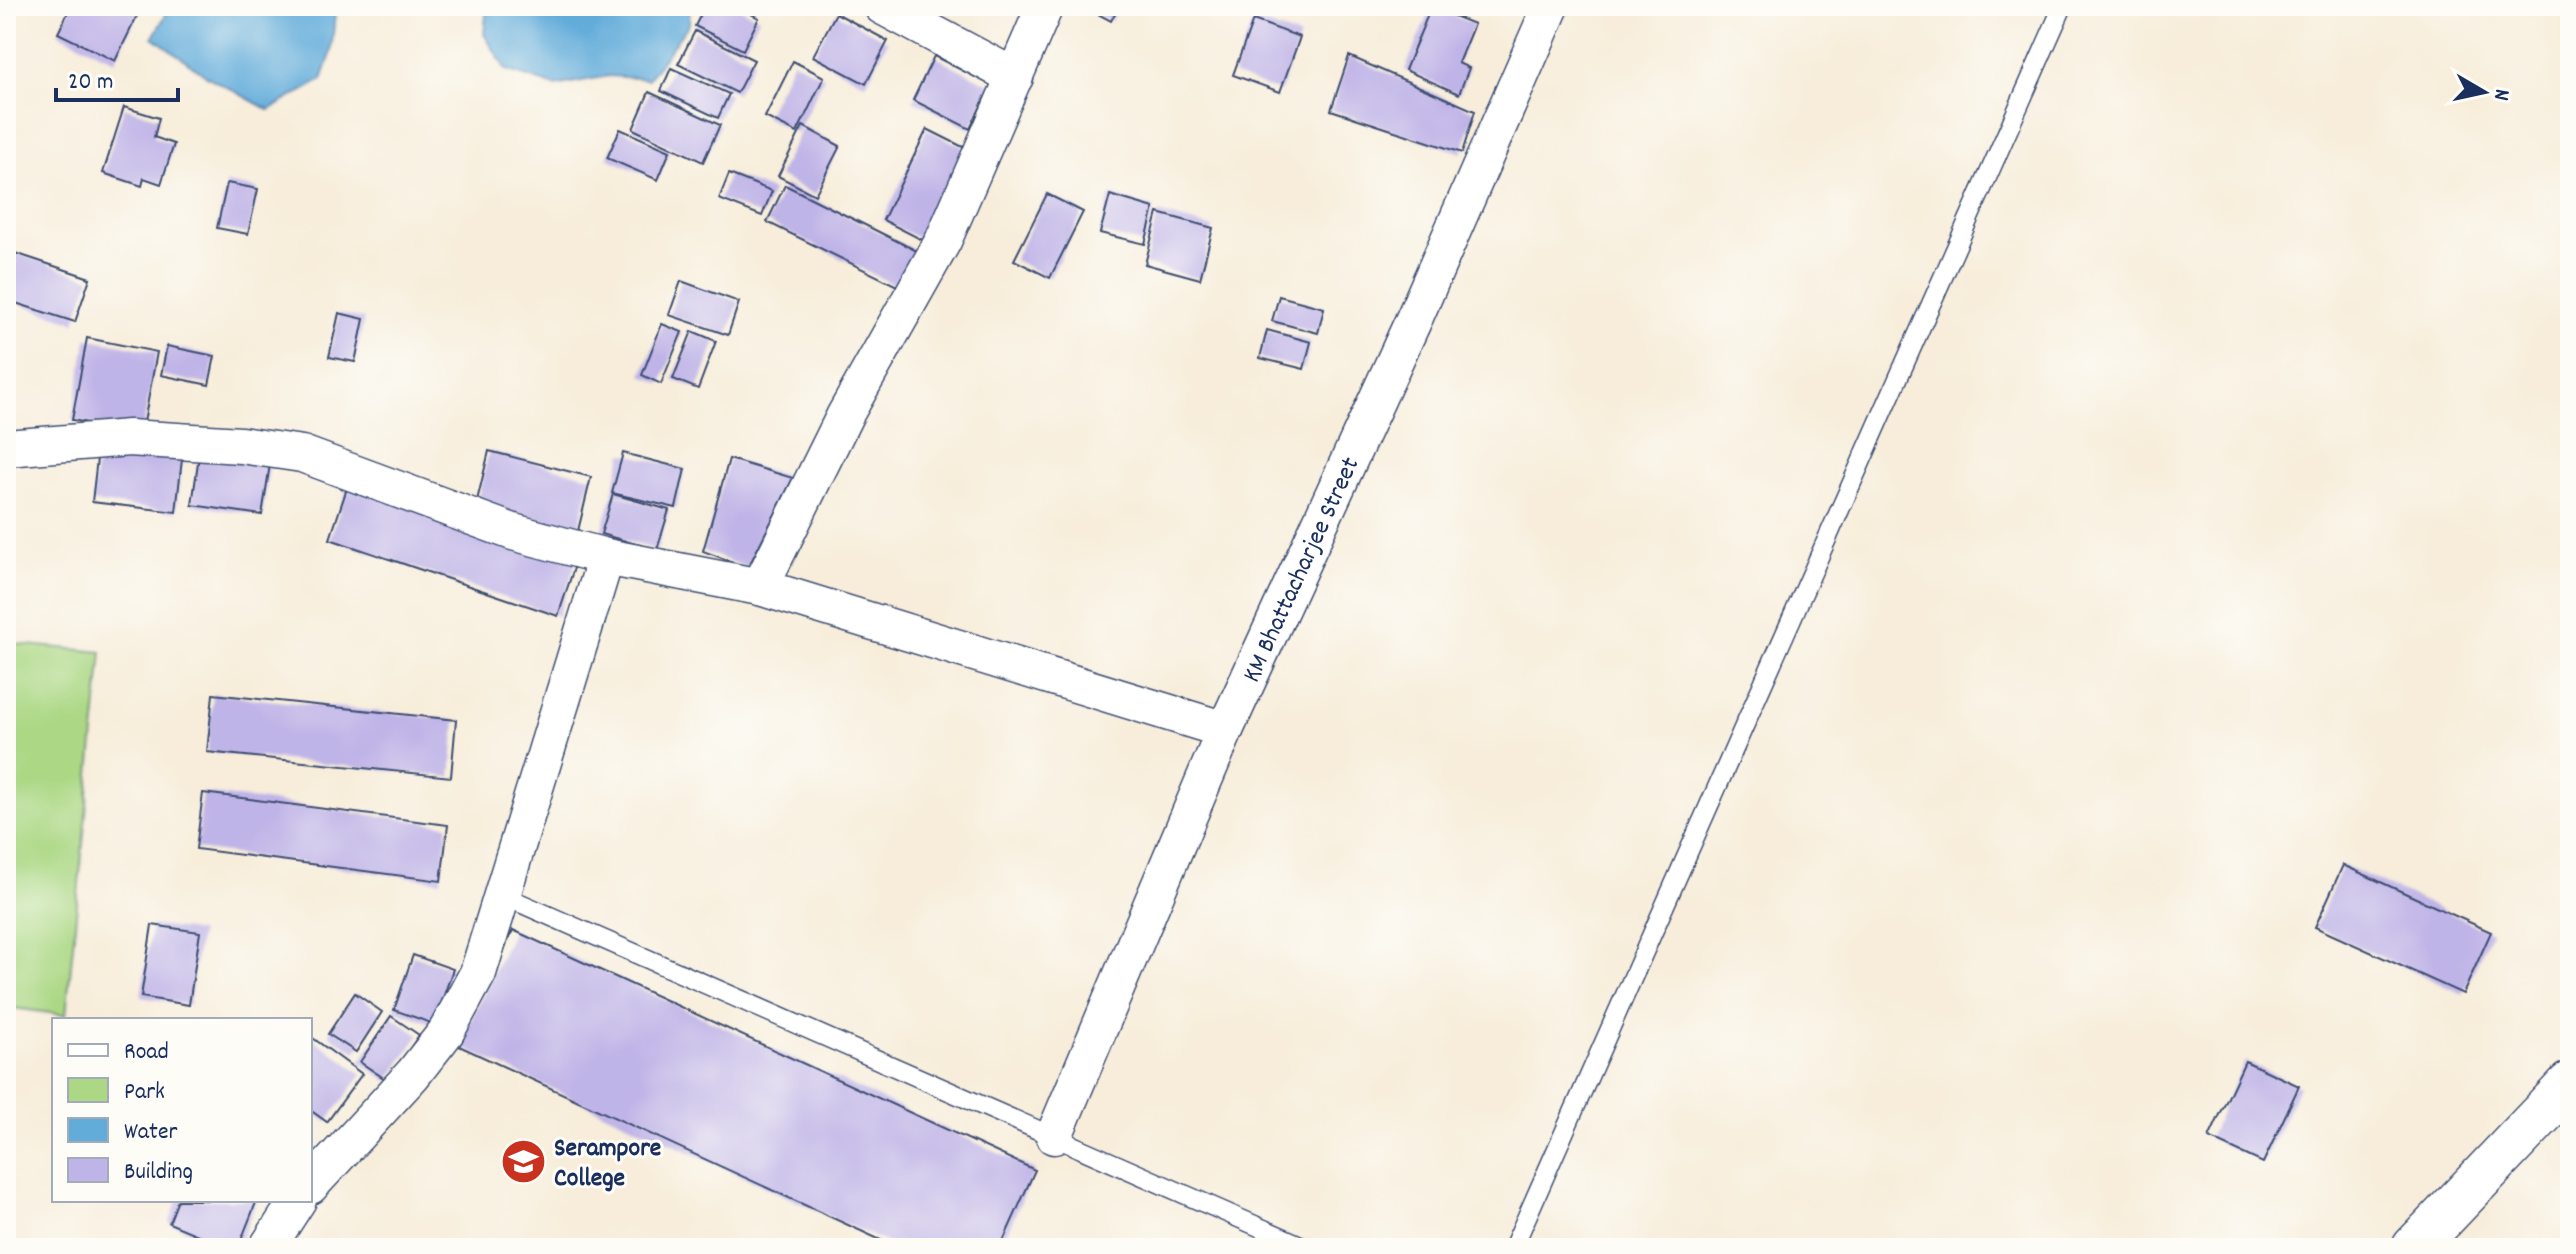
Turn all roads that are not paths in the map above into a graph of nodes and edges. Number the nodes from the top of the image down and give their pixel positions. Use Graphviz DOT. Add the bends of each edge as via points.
graph roads {
  1 [pos="882,6"];
  2 [pos="1045,6"];
  3 [pos="1551,6"];
  4 [pos="2063,6"];
  5 [pos="1015,77"];
  6 [pos="6,448"];
  7 [pos="606,557"];
  8 [pos="760,587"];
  9 [pos="1225,730"];
  10 [pos="502,895"];
  11 [pos="2570,1084"];
  12 [pos="1054,1136"];
  13 [pos="312,1184"];
  14 [pos="297,1202"];
  15 [pos="267,1248"];
  16 [pos="1307,1248"];
  17 [pos="1513,1248"];
  18 [pos="2414,1248"];
  1 -- 5 [label="street"];
  2 -- 5 [label="street"];
  3 -- 9 [label="street, KM Bhattacharjee Street"];
  4 -- 17 [label="lane"];
  5 -- 8 [label="street" via="943,241 845,415"];
  6 -- 7 [label="street" via="129,438 302,454 489,524"];
  7 -- 8 [label="street"];
  7 -- 10 [label="street"];
  8 -- 9 [label="street"];
  9 -- 12 [label="street, KM Bhattacharjee Street"];
  10 -- 12 [label="lane"];
  10 -- 13 [label="street" via="478,973 446,1032"];
  11 -- 18 [label="street"];
  12 -- 16 [label="lane"];
  14 -- 15 [label="street"];
}
